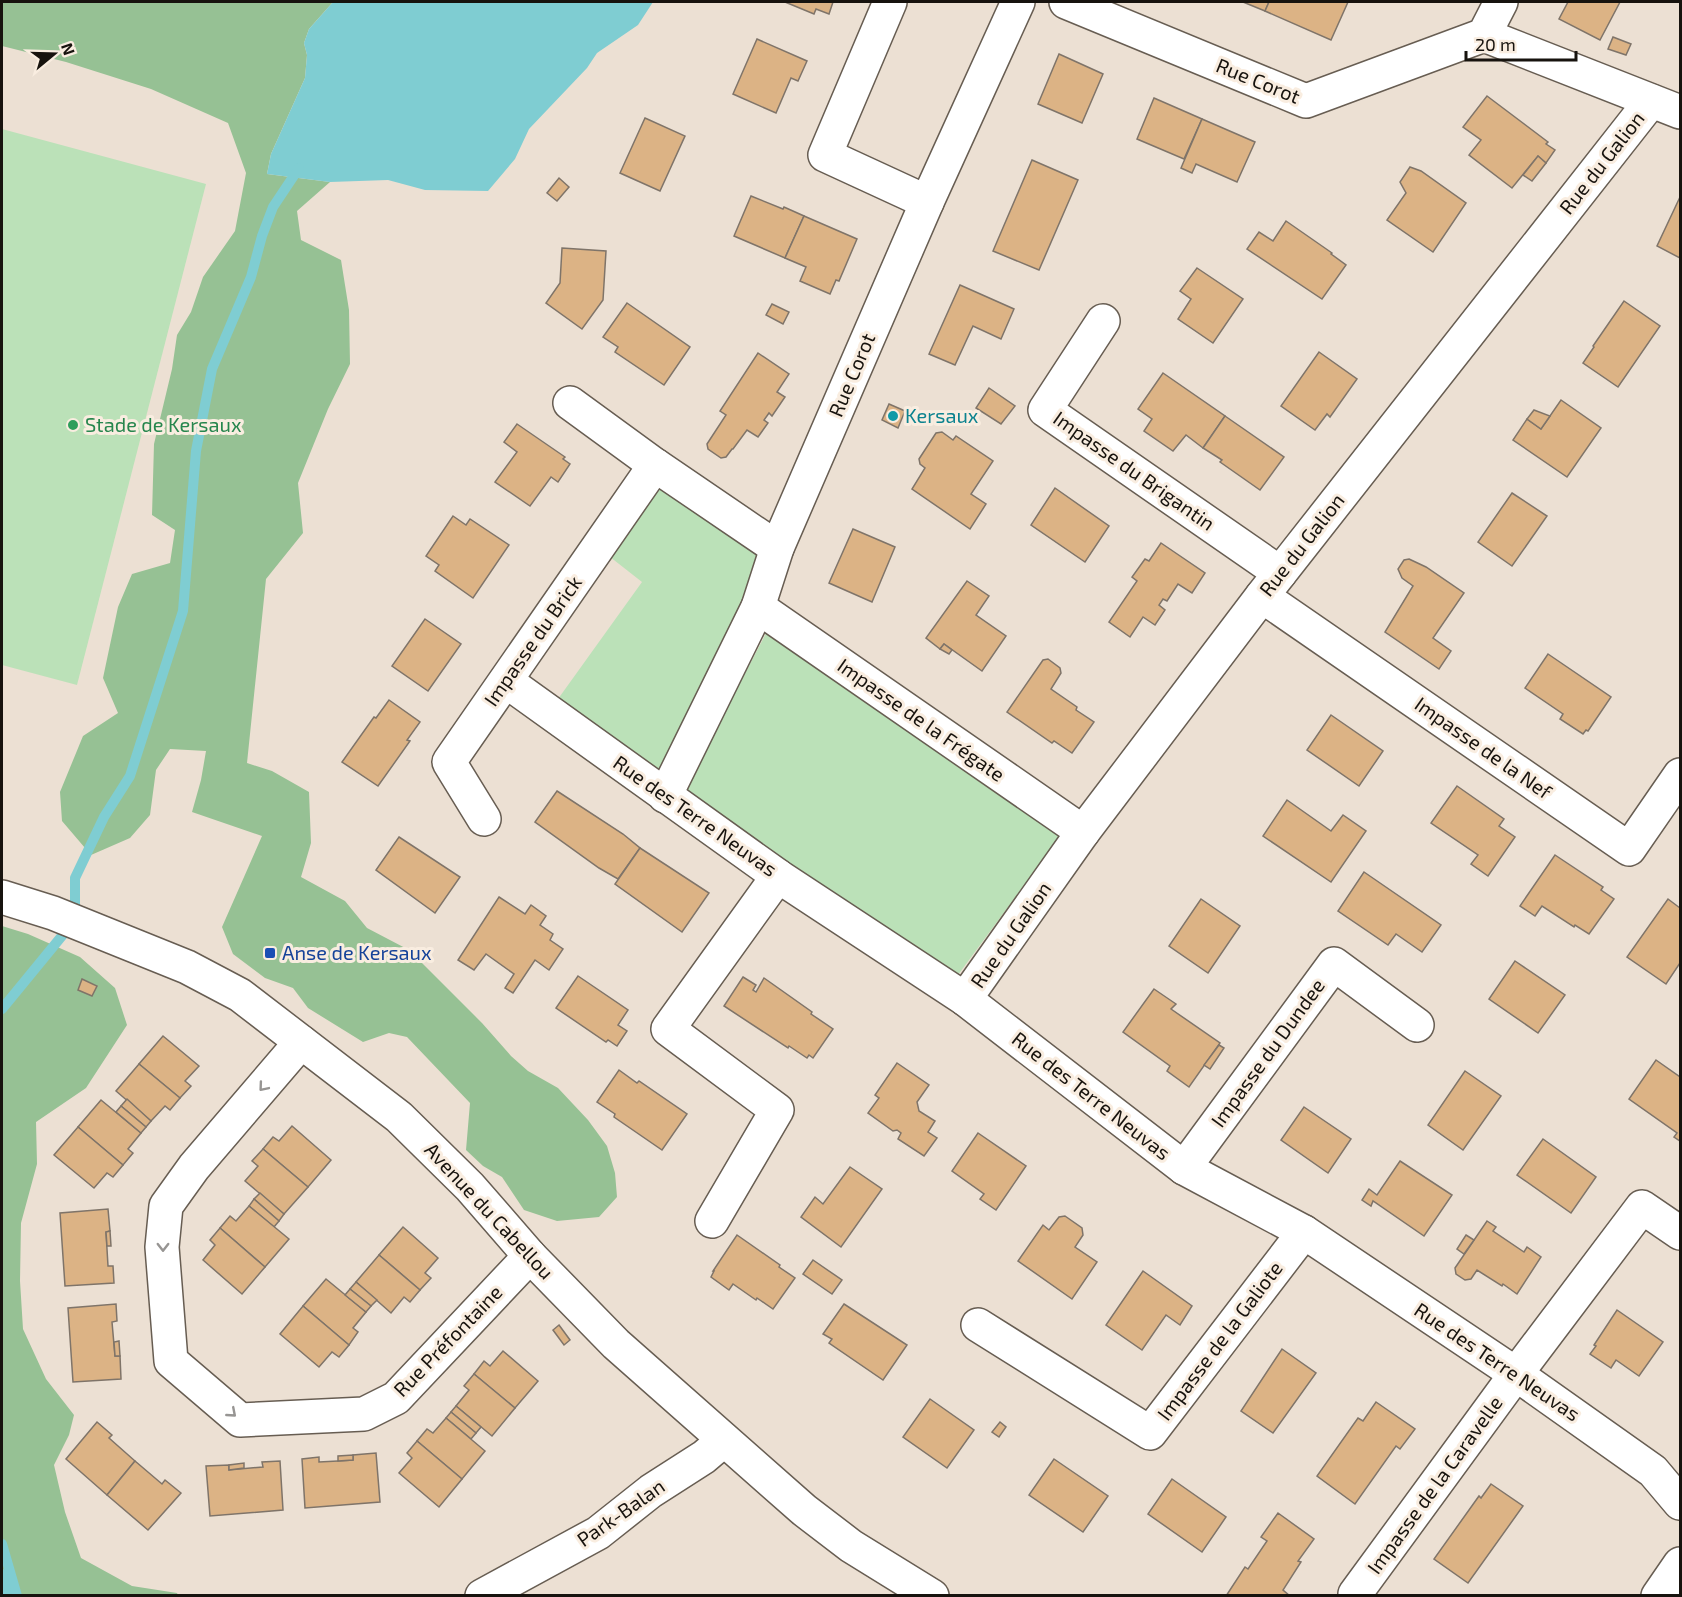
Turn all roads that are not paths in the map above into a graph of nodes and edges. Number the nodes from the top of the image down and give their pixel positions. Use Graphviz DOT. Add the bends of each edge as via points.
graph roads {
  1 [pos="891,2"];
  2 [pos="1018,2"];
  3 [pos="1066,2"];
  4 [pos="1501,2"];
  5 [pos="1484,35"];
  6 [pos="1666,107"];
  7 [pos="927,202"];
  8 [pos="1103,321"];
  9 [pos="570,403"];
  10 [pos="655,465"];
  11 [pos="777,548"];
  12 [pos="1271,584"];
  13 [pos="758,607"];
  14 [pos="506,681"];
  15 [pos="1680,775"];
  16 [pos="665,796"];
  17 [pos="484,819"];
  18 [pos="1083,832"];
  19 [pos="778,876"];
  20 [pos="2,897"];
  21 [pos="965,999"];
  22 [pos="1417,1024"];
  23 [pos="301,1042"];
  24 [pos="1184,1168"];
  25 [pos="712,1221"];
  26 [pos="1304,1232"];
  27 [pos="1680,1233"];
  28 [pos="530,1256"];
  29 [pos="978,1325"];
  30 [pos="1516,1374"];
  31 [pos="724,1440"];
  32 [pos="1680,1503"];
  33 [pos="1680,1564"];
  34 [pos="482,1596"];
  35 [pos="932,1596"];
  36 [pos="1358,1596"];
  37 [pos="1658,1596"];
  1 -- 7 [label="street" via="825,155"];
  2 -- 7 [label="street, Rue Corot"];
  3 -- 5 [label="street, Rue Corot" via="1306,101"];
  4 -- 5 [label="street"];
  5 -- 6 [label="street"];
  6 -- 12 [label="street, Rue du Galion"];
  7 -- 11 [label="street, Rue Corot"];
  8 -- 12 [label="street, Impasse du Brigantin" via="1045,410"];
  9 -- 10 [label="street"];
  10 -- 11 [label="street"];
  10 -- 14 [label="street, Impasse du Brick"];
  11 -- 13 [label="street"];
  12 -- 15 [label="street, Impasse de la Nef" via="1629,849"];
  12 -- 18 [label="street, Rue du Galion"];
  13 -- 16 [label="street"];
  13 -- 18 [label="street, Impasse de la Frégate"];
  14 -- 16 [label="street, Rue des Terre Neuvas"];
  14 -- 17 [label="street, Impasse du Brick" via="449,762"];
  16 -- 19 [label="street, Rue des Terre Neuvas"];
  18 -- 21 [label="street, Rue du Galion"];
  19 -- 21 [label="street, Rue des Terre Neuvas"];
  19 -- 25 [label="street" via="668,1029 777,1110"];
  20 -- 23 [label="street, Avenue du Cabellou" via="53,913 187,967 240,995"];
  21 -- 24 [label="street, Rue des Terre Neuvas"];
  22 -- 24 [label="street, Impasse du Dundee" via="1334,964"];
  23 -- 28 [label="street, Avenue du Cabellou" via="399,1117 470,1187"];
  23 -- 28 [label="street, Rue Préfontaine, one-way" via="194,1167 166,1206 162,1247 171,1361 240,1420 364,1414 396,1398"];
  24 -- 26 [label="street, Rue des Terre Neuvas"];
  26 -- 29 [label="street, Impasse de la Galiote" via="1150,1433"];
  26 -- 30 [label="street, Rue des Terre Neuvas"];
  27 -- 30 [label="street, Impasse de la Caravelle" via="1642,1207"];
  28 -- 31 [label="street, Avenue du Cabellou" via="616,1344"];
  30 -- 32 [label="street, Rue des Terre Neuvas" via="1653,1471"];
  30 -- 36 [label="street, Impasse de la Caravelle" via="1355,1594"];
  31 -- 34 [label="street, Park-Balan" via="598,1533"];
  31 -- 35 [label="street, Avenue du Cabellou" via="841,1539"];
  33 -- 37 [label="street"];
}
